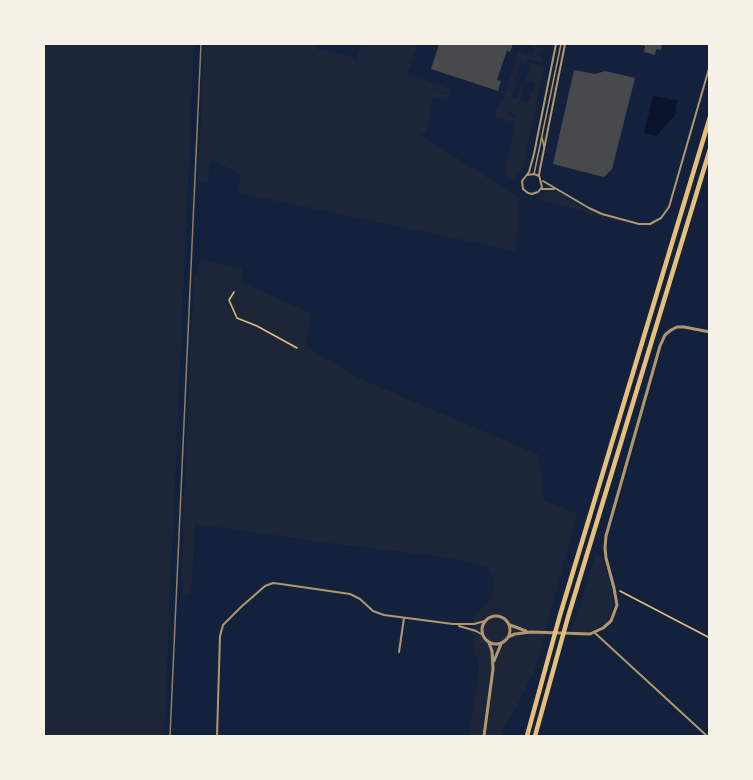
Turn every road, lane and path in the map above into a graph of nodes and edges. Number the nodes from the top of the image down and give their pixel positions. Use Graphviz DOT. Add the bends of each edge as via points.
graph roads {
  1 [pos="556,44"];
  2 [pos="561,44"];
  3 [pos="565,44"];
  4 [pos="710,65"];
  5 [pos="710,117"];
  6 [pos="542,136"];
  7 [pos="536,144"];
  8 [pos="544,148"];
  9 [pos="710,149"];
  10 [pos="527,174"];
  11 [pos="534,174"];
  12 [pos="541,179"];
  13 [pos="540,189"];
  14 [pos="557,189"];
  15 [pos="234,292"];
  16 [pos="710,332"];
  17 [pos="297,348"];
  18 [pos="614,588"];
  19 [pos="404,618"];
  20 [pos="485,621"];
  21 [pos="507,623"];
  22 [pos="453,624"];
  23 [pos="531,632"];
  24 [pos="594,633"];
  25 [pos="483,635"];
  26 [pos="508,637"];
  27 [pos="710,638"];
  28 [pos="489,643"];
  29 [pos="502,643"];
  30 [pos="399,652"];
  31 [pos="493,665"];
  32 [pos="217,736"];
  33 [pos="484,736"];
  34 [pos="526,736"];
  35 [pos="536,736"];
  36 [pos="708,736"];
  1 -- 7 [label="street"];
  2 -- 6 [label="lane"];
  3 -- 8 [label="street"];
  4 -- 14 [label="street" via="669,207 661,218 650,224 634,223 595,211"];
  5 -- 34 [label="highway"];
  6 -- 7 [label="lane"];
  6 -- 8 [label="lane"];
  6 -- 11 [label="lane"];
  7 -- 10 [label="street"];
  8 -- 12 [label="street"];
  9 -- 35 [label="highway"];
  10 -- 11 [label="street"];
  10 -- 13 [label="street" via="522,183 525,191 535,193"];
  11 -- 12 [label="street"];
  12 -- 13 [label="street"];
  12 -- 14 [label="street"];
  13 -- 14 [label="street"];
  15 -- 17 [label="path" via="229,300 237,318"];
  16 -- 18 [label="street" via="677,327 665,335 660,346 606,536 606,558"];
  18 -- 24 [label="street" via="617,605 613,617"];
  18 -- 27 [label="path"];
  19 -- 22 [label="street"];
  19 -- 30 [label="street"];
  19 -- 32 [label="street" via="377,614 350,594 273,583 265,586 223,626"];
  20 -- 21 [label="street" via="496,616"];
  20 -- 22 [label="street"];
  20 -- 25 [label="street"];
  21 -- 23 [label="street"];
  21 -- 26 [label="street"];
  22 -- 25 [label="street"];
  23 -- 24 [label="street"];
  23 -- 26 [label="street"];
  24 -- 36 [label="street"];
  25 -- 28 [label="street"];
  26 -- 29 [label="street"];
  28 -- 29 [label="street"];
  28 -- 31 [label="street"];
  29 -- 31 [label="street"];
  31 -- 33 [label="street"];
}
